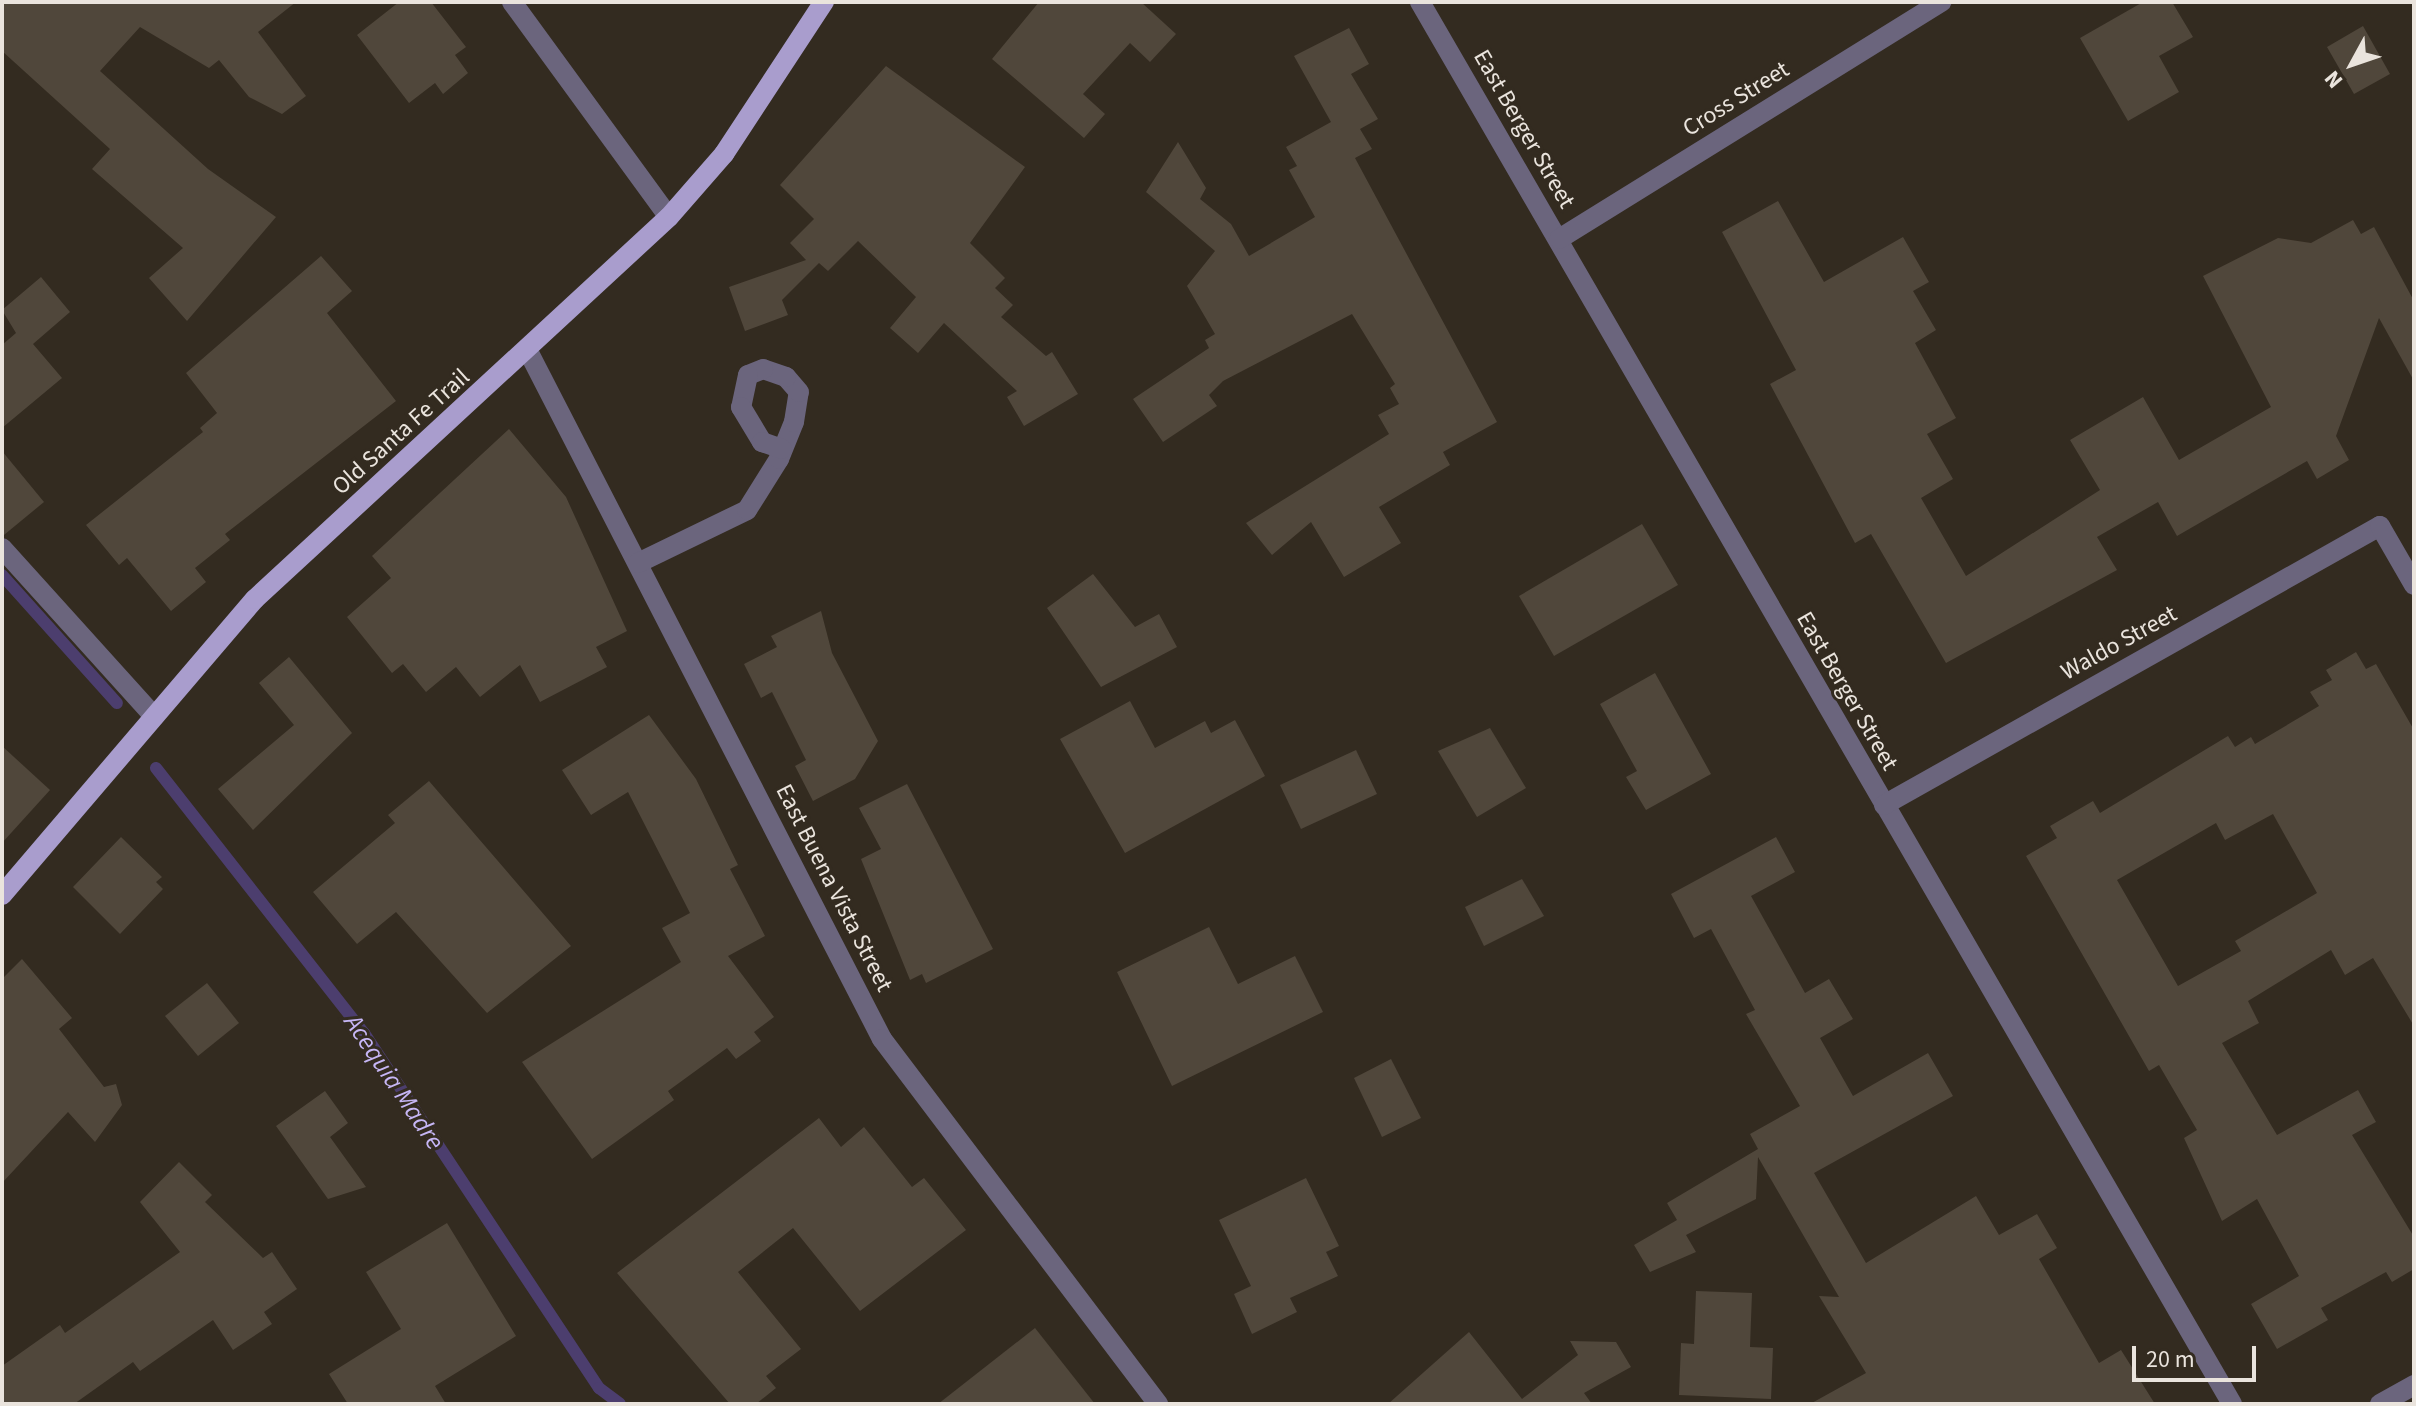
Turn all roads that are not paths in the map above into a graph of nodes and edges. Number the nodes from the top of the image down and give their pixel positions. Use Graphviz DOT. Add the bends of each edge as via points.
graph roads {
  1 [pos="512,2"];
  2 [pos="824,2"];
  3 [pos="1420,2"];
  4 [pos="1941,2"];
  5 [pos="669,217"];
  6 [pos="1559,239"];
  7 [pos="529,353"];
  8 [pos="782,449"];
  9 [pos="2,548"];
  10 [pos="638,563"];
  11 [pos="2414,585"];
  12 [pos="154,716"];
  13 [pos="1884,805"];
  14 [pos="2,895"];
  15 [pos="2414,1385"];
  16 [pos="1158,1404"];
  17 [pos="2232,1404"];
  18 [pos="2380,1404"];
  1 -- 5 [label="street"];
  2 -- 5 [label="main road, Old Santa Fe Trail" via="724,154"];
  3 -- 6 [label="street, East Berger Street"];
  4 -- 6 [label="street, Cross Street"];
  5 -- 7 [label="main road, Old Santa Fe Trail"];
  6 -- 13 [label="street, East Berger Street"];
  7 -- 10 [label="street, East Buena Vista Street"];
  7 -- 12 [label="main road, Old Santa Fe Trail" via="255,599"];
  8 -- 10 [label="street" via="747,510"];
  9 -- 12 [label="street"];
  10 -- 16 [label="street, East Buena Vista Street" via="882,1039"];
  11 -- 13 [label="street, Waldo Street" via="2380,526"];
  12 -- 14 [label="main road, Old Santa Fe Trail"];
  13 -- 17 [label="street, East Berger Street"];
  15 -- 18 [label="street"];
}
